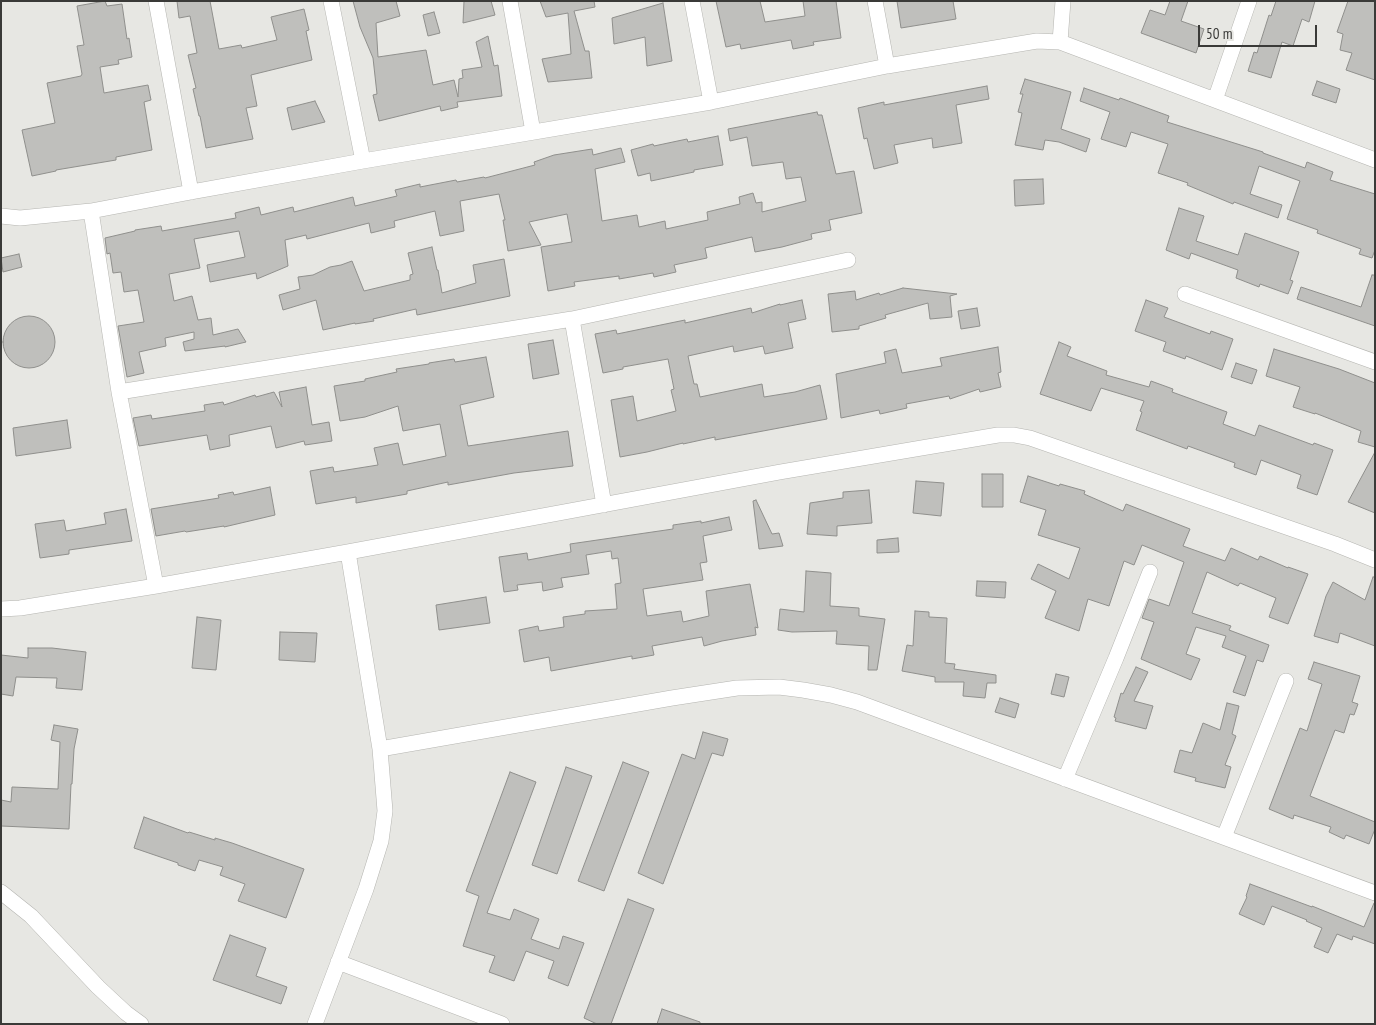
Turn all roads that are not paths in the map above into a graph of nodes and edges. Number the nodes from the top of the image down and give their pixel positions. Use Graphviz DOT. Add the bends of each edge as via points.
graph roads {
  1 [pos="156,1"];
  2 [pos="331,1"];
  3 [pos="510,1"];
  4 [pos="692,1"];
  5 [pos="875,1"];
  6 [pos="1063,1"];
  7 [pos="1249,1"];
  8 [pos="1060,42"];
  9 [pos="887,66"];
  10 [pos="1215,100"];
  11 [pos="711,102"];
  12 [pos="533,132"];
  13 [pos="1375,160"];
  14 [pos="363,162"];
  15 [pos="191,192"];
  16 [pos="91,211"];
  17 [pos="1,216"];
  18 [pos="848,260"];
  19 [pos="1185,294"];
  20 [pos="572,319"];
  21 [pos="1375,362"];
  22 [pos="119,392"];
  23 [pos="604,504"];
  24 [pos="348,552"];
  25 [pos="1375,560"];
  26 [pos="1150,572"];
  27 [pos="156,586"];
  28 [pos="1,609"];
  29 [pos="1286,681"];
  30 [pos="380,749"];
  31 [pos="1065,779"];
  32 [pos="1224,837"];
  33 [pos="1,892"];
  34 [pos="1375,893"];
  35 [pos="338,962"];
  36 [pos="141,1024"];
  37 [pos="315,1024"];
  38 [pos="502,1024"];
  1 -- 15 [label="street"];
  2 -- 14 [label="street"];
  3 -- 12 [label="street"];
  4 -- 11 [label="street"];
  5 -- 9 [label="street"];
  6 -- 8 [label="street"];
  7 -- 10 [label="street"];
  8 -- 9 [label="street" via="1037,41"];
  8 -- 10 [label="street"];
  9 -- 11 [label="street"];
  10 -- 13 [label="street"];
  11 -- 12 [label="street"];
  12 -- 14 [label="street"];
  14 -- 15 [label="street"];
  15 -- 16 [label="street"];
  16 -- 17 [label="street" via="20,218"];
  16 -- 22 [label="street"];
  18 -- 20 [label="street"];
  19 -- 21 [label="street"];
  20 -- 22 [label="street"];
  20 -- 23 [label="street"];
  22 -- 27 [label="street"];
  23 -- 24 [label="street"];
  23 -- 25 [label="street" via="969,439 1014,435"];
  24 -- 27 [label="street"];
  24 -- 30 [label="street"];
  26 -- 31 [label="street"];
  27 -- 28 [label="street"];
  29 -- 32 [label="street"];
  30 -- 31 [label="street" via="672,698 738,688 780,687 856,702"];
  30 -- 35 [label="street" via="385,811 381,840"];
  31 -- 32 [label="street"];
  32 -- 34 [label="street"];
  33 -- 36 [label="street" via="31,916 98,987"];
  35 -- 37 [label="street"];
  35 -- 38 [label="street"];
}
